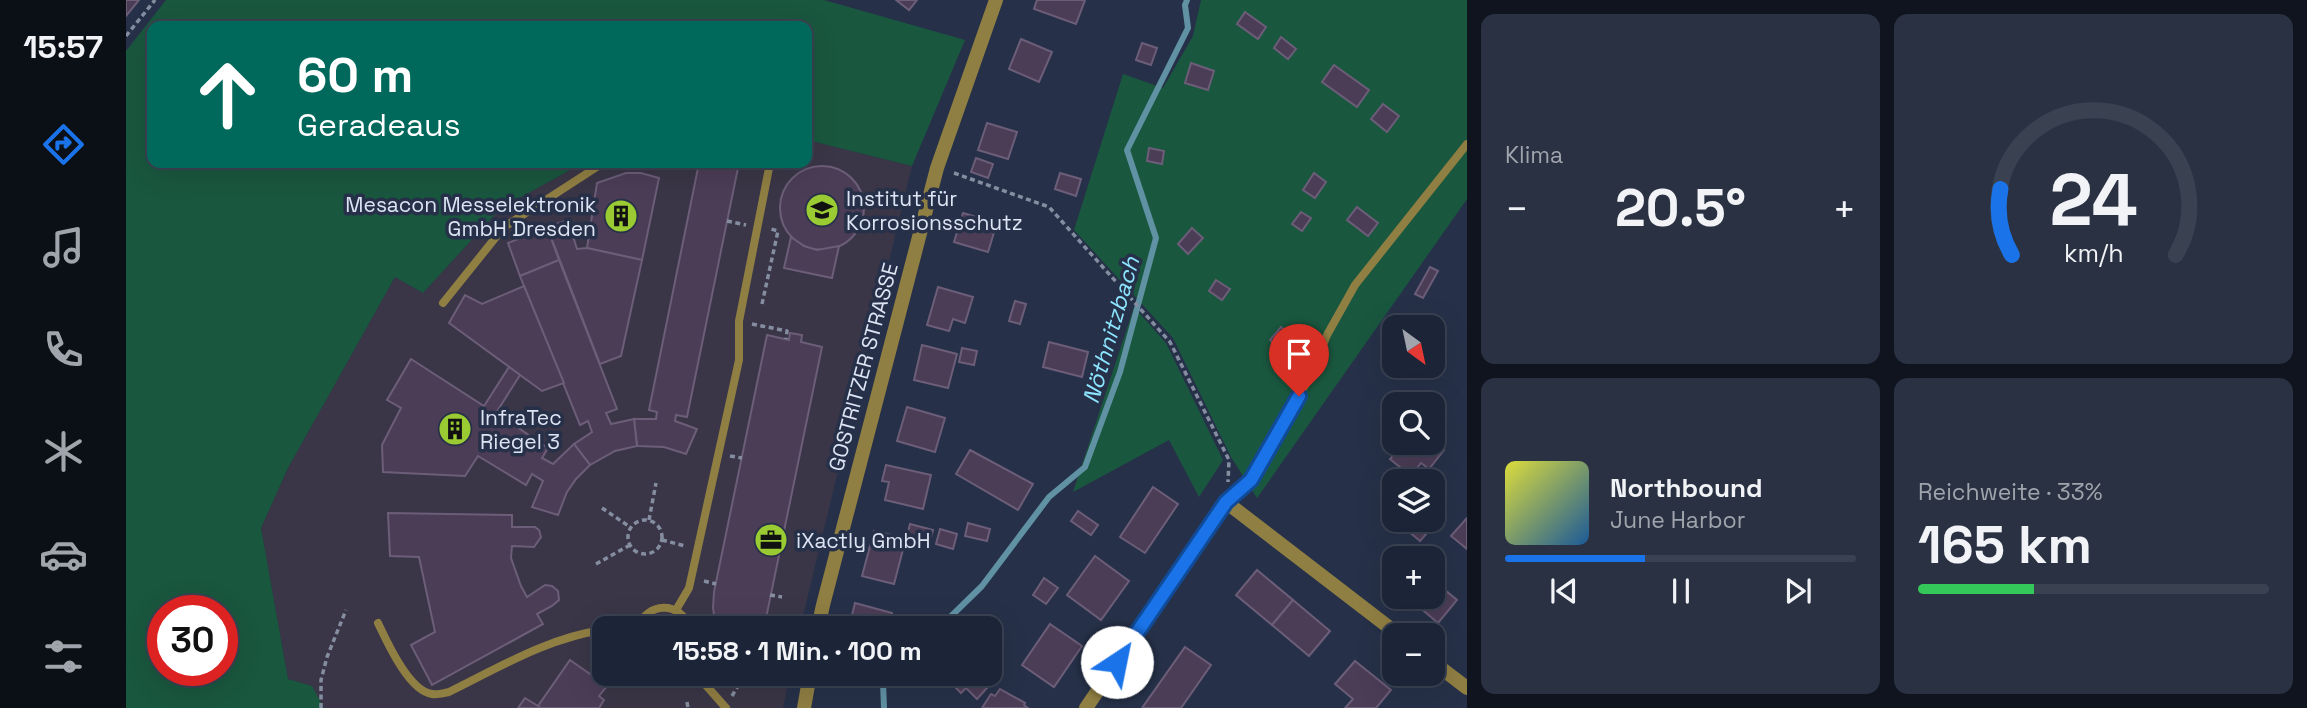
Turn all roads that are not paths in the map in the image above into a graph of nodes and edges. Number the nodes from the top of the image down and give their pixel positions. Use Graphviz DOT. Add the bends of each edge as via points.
graph roads {
  1 [pos="996,0"];
  2 [pos="1467,144"];
  3 [pos="595,168"];
  4 [pos="769,168"];
  5 [pos="443,303"];
  6 [pos="1226,502"];
  7 [pos="676,610"];
  8 [pos="644,616"];
  9 [pos="683,616"];
  10 [pos="820,616"];
  11 [pos="378,623"];
  12 [pos="1383,623"];
  13 [pos="592,632"];
  14 [pos="1445,671"];
  15 [pos="706,686"];
  16 [pos="808,686"];
  17 [pos="1467,688"];
  18 [pos="725,708"];
  19 [pos="804,708"];
  20 [pos="1086,708"];
  1 -- 10 [label="street, GOSTRITZER STRASSE" via="937,168"];
  2 -- 6 [label="lane" via="1355,285 1326,335 1311,375 1251,480"];
  3 -- 5 [label="lane" via="504,226"];
  4 -- 7 [label="lane" via="739,321 739,360 689,588"];
  6 -- 12 [label="street"];
  6 -- 20 [label="street"];
  7 -- 8 [label="lane" via="660,607"];
  7 -- 9 [label="lane"];
  11 -- 13 [label="lane" via="394,656 420,689 431,694 449,692 555,642"];
  14 -- 17 [label="street"];
  15 -- 18 [label="lane"];
  16 -- 19 [label="street"];
}
